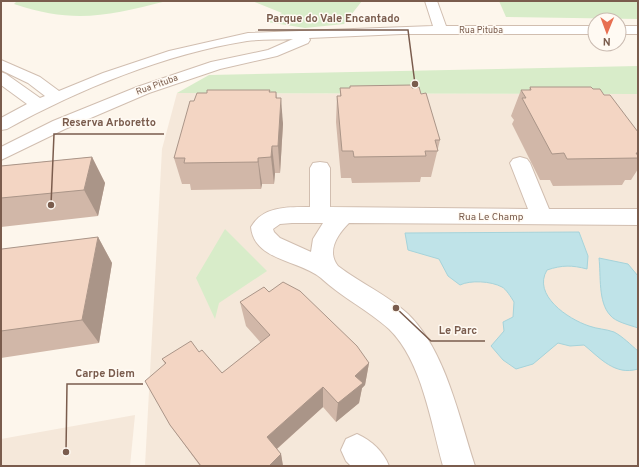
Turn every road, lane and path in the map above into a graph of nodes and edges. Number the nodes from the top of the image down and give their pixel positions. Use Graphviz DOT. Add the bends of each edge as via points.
graph roads {
  1 [pos="431,1"];
  2 [pos="441,30"];
  3 [pos="587,30"];
  4 [pos="627,30"];
  5 [pos="638,30"];
  6 [pos="320,35"];
  7 [pos="199,47"];
  8 [pos="1,64"];
  9 [pos="216,65"];
  10 [pos="108,76"];
  11 [pos="1,77"];
  12 [pos="57,97"];
  13 [pos="38,105"];
  14 [pos="1,125"];
  15 [pos="59,125"];
  16 [pos="1,154"];
  17 [pos="520,162"];
  18 [pos="320,168"];
  19 [pos="332,216"];
  20 [pos="542,217"];
  21 [pos="638,218"];
  22 [pos="327,270"];
  23 [pos="459,466"];
  1 -- 2 [label="street"];
  2 -- 3 [label="street, Rua Pituba"];
  2 -- 6 [label="street, Rua Pituba" via="382,30"];
  4 -- 5 [label="street"];
  6 -- 7 [label="street, Rua Pituba" via="248,37"];
  6 -- 9 [label="street, Rua Pituba" via="272,53"];
  7 -- 9 [label="street"];
  7 -- 10 [label="street, Rua Pituba"];
  8 -- 12 [label="street" via="34,80"];
  9 -- 15 [label="street, Rua Pituba" via="143,90"];
  10 -- 12 [label="street, Rua Pituba"];
  10 -- 15 [label="street" via="116,83 114,91"];
  11 -- 13 [label="street"];
  12 -- 13 [label="street, Rua Pituba"];
  13 -- 14 [label="street, Rua Pituba"];
  15 -- 16 [label="street, Rua Pituba"];
  17 -- 20 [label="street"];
  18 -- 19 [label="street"];
  19 -- 20 [label="street, Rua Le Champ"];
  19 -- 22 [label="street" via="329,229 324,236 322,254"];
  19 -- 22 [label="street, Rua Le Champ" via="278,216 268,220 262,227 263,236 272,244"];
  20 -- 21 [label="street, Rua Le Champ"];
  22 -- 23 [label="street, Rua Le Champ" via="399,322 417,345 430,372"];
}
